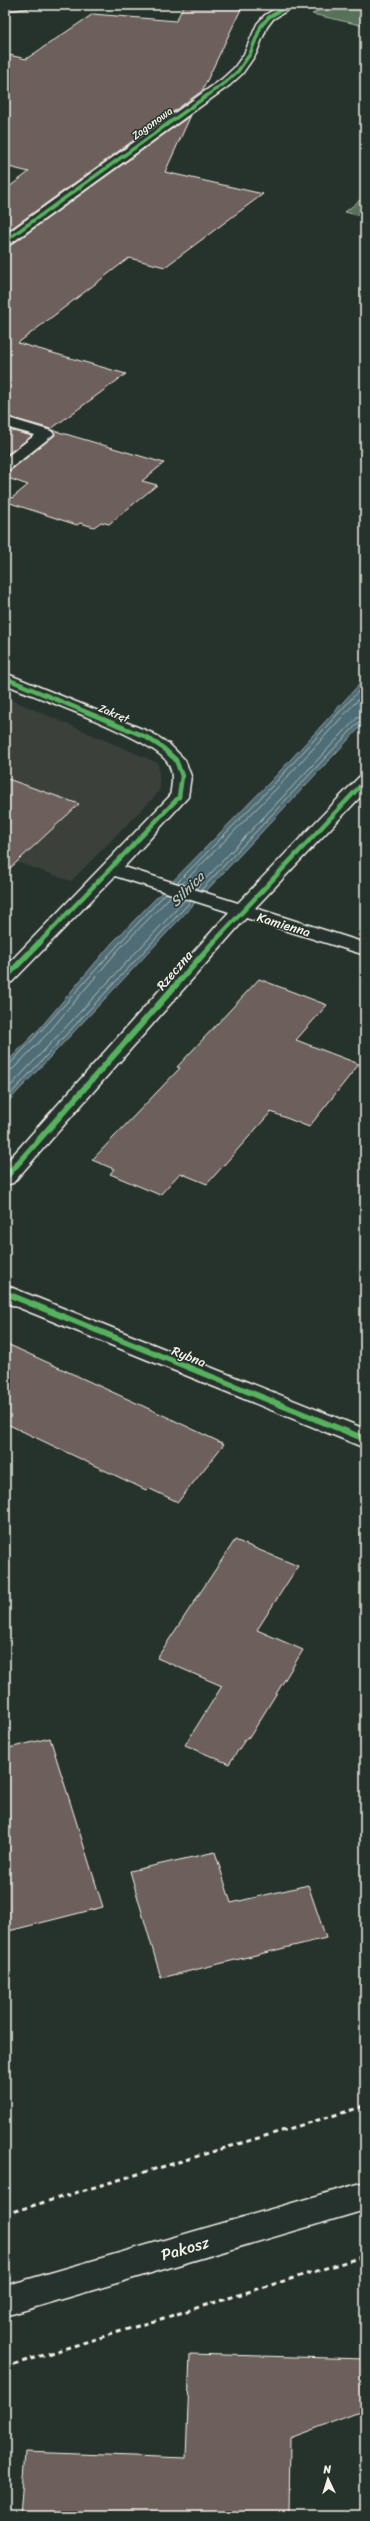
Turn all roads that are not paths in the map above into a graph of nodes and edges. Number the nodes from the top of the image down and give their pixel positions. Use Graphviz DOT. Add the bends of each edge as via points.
graph roads {
  1 [pos="27,5"];
  2 [pos="290,5"];
  3 [pos="5,7"];
  4 [pos="5,241"];
  5 [pos="5,422"];
  6 [pos="5,466"];
  7 [pos="5,678"];
  8 [pos="365,781"];
  9 [pos="112,869"];
  10 [pos="241,910"];
  11 [pos="365,949"];
  12 [pos="5,978"];
  13 [pos="5,1178"];
  14 [pos="5,1293"];
  15 [pos="365,1439"];
  16 [pos="365,2196"];
  17 [pos="5,2301"];
  1 -- 3 [label="street"];
  2 -- 4 [label="street, Zagonowa" via="261,26 250,54 226,82"];
  5 -- 6 [label="street" via="46,434"];
  7 -- 9 [label="street, Zakręt" via="146,737 176,760 182,776 179,797"];
  8 -- 10 [label="street, Rzeczna"];
  9 -- 10 [label="street, Kamienna"];
  9 -- 12 [label="street"];
  10 -- 11 [label="street, Kamienna"];
  10 -- 13 [label="street, Rzeczna"];
  14 -- 15 [label="street, Rybna"];
  16 -- 17 [label="street, Pakosz"];
}
